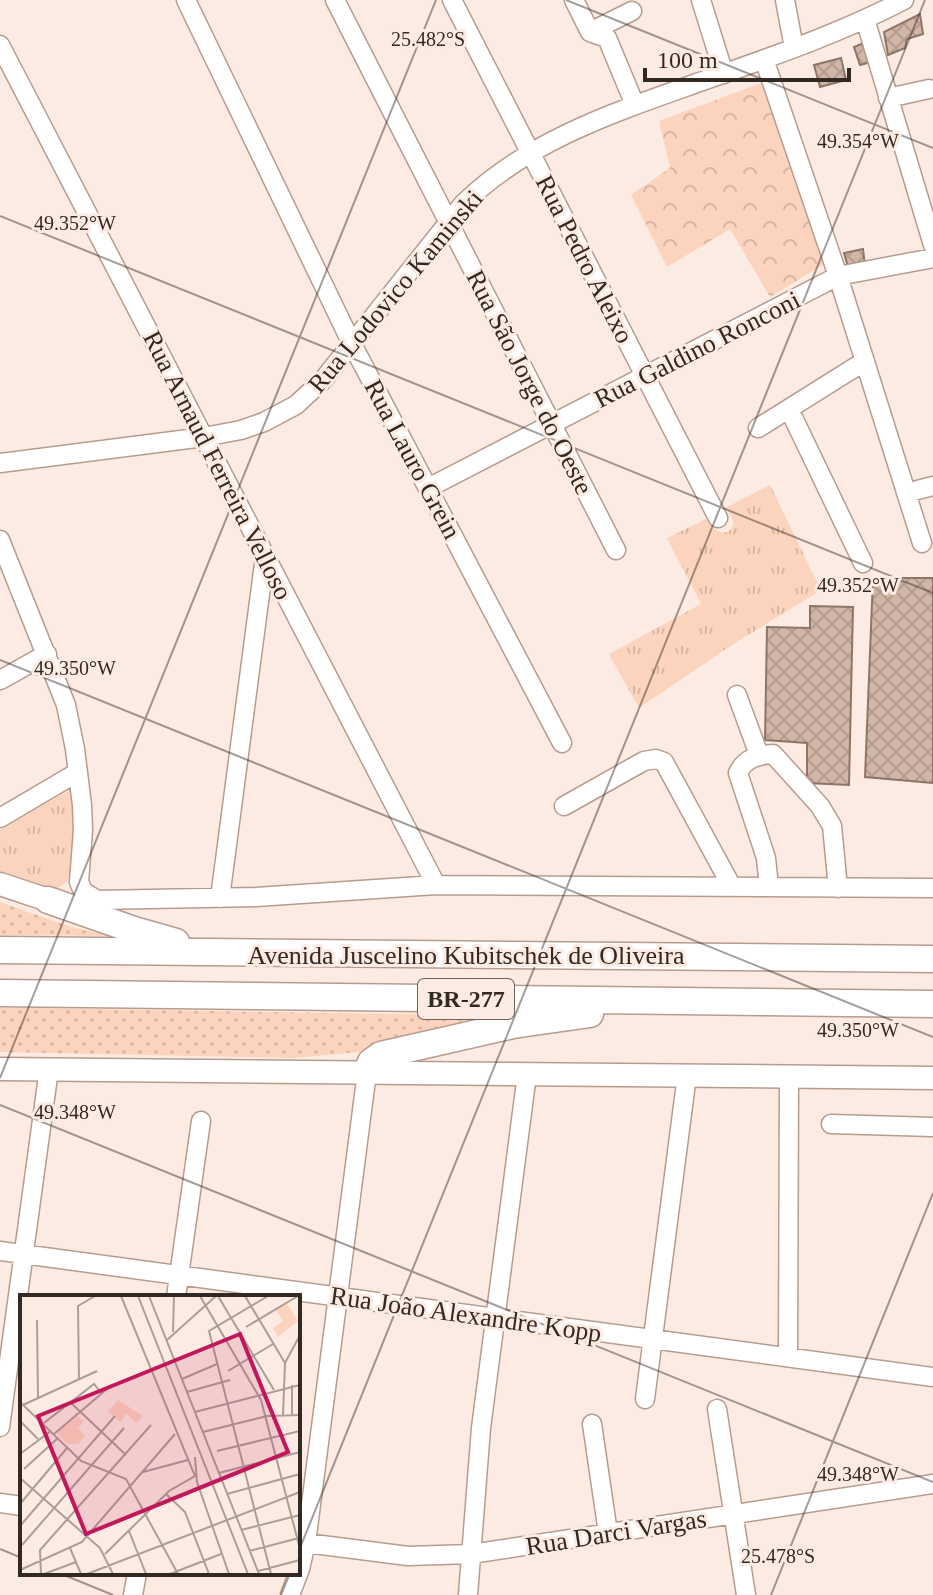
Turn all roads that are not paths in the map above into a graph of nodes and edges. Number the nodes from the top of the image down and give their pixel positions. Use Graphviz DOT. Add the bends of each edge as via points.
graph roads {
  1 [pos="186,0"];
  2 [pos="335,0"];
  3 [pos="452,0"];
  4 [pos="574,0"];
  5 [pos="701,0"];
  6 [pos="785,0"];
  7 [pos="904,0"];
  8 [pos="632,11"];
  9 [pos="865,19"];
  10 [pos="590,32"];
  11 [pos="0,45"];
  12 [pos="794,48"];
  13 [pos="764,59"];
  14 [pos="724,74"];
  15 [pos="929,89"];
  16 [pos="888,98"];
  17 [pos="635,105"];
  18 [pos="530,153"];
  19 [pos="448,221"];
  20 [pos="933,245"];
  21 [pos="933,258"];
  22 [pos="838,276"];
  23 [pos="352,344"];
  24 [pos="865,361"];
  25 [pos="645,376"];
  26 [pos="789,409"];
  27 [pos="551,424"];
  28 [pos="758,428"];
  29 [pos="204,437"];
  30 [pos="0,463"];
  31 [pos="933,486"];
  32 [pos="428,488"];
  33 [pos="906,493"];
  34 [pos="718,518"];
  35 [pos="0,540"];
  36 [pos="922,543"];
  37 [pos="616,550"];
  38 [pos="265,555"];
  39 [pos="863,563"];
  40 [pos="47,654"];
  41 [pos="0,680"];
  42 [pos="737,695"];
  43 [pos="562,743"];
  44 [pos="759,755"];
  45 [pos="78,772"];
  46 [pos="564,806"];
  47 [pos="0,818"];
  48 [pos="0,884"];
  49 [pos="436,885"];
  50 [pos="732,887"];
  51 [pos="769,887"];
  52 [pos="838,888"];
  53 [pos="924,888"];
  54 [pos="220,898"];
  55 [pos="48,900"];
  56 [pos="933,900"];
  57 [pos="0,950"];
  58 [pos="222,952"];
  59 [pos="933,959"];
  60 [pos="0,993"];
  61 [pos="728,1002"];
  62 [pos="933,1004"];
  63 [pos="0,1069"];
  64 [pos="49,1069"];
  65 [pos="367,1072"];
  66 [pos="527,1074"];
  67 [pos="687,1075"];
  68 [pos="789,1076"];
  69 [pos="933,1078"];
  70 [pos="201,1121"];
  71 [pos="831,1124"];
  72 [pos="933,1127"];
  73 [pos="0,1251"];
  74 [pos="24,1254"];
  75 [pos="179,1275"];
  76 [pos="176,1295"];
  77 [pos="338,1297"];
  78 [pos="495,1318"];
  79 [pos="653,1339"];
  80 [pos="788,1357"];
  81 [pos="933,1377"];
  82 [pos="645,1399"];
  83 [pos="717,1409"];
  84 [pos="592,1424"];
  85 [pos="0,1427"];
  86 [pos="933,1484"];
  87 [pos="0,1503"];
  88 [pos="20,1506"];
  89 [pos="733,1514"];
  90 [pos="608,1533"];
  91 [pos="302,1542"];
  92 [pos="471,1554"];
  93 [pos="300,1569"];
  94 [pos="137,1575"];
  95 [pos="298,1575"];
  96 [pos="133,1595"];
  97 [pos="290,1595"];
  98 [pos="468,1595"];
  99 [pos="746,1595"];
  1 -- 23 [label="street, Rua Lauro Grein"];
  2 -- 19 [label="street, Rua São Jorge do Oeste"];
  3 -- 18 [label="street, Rua Pedro Aleixo"];
  4 -- 10 [label="street"];
  5 -- 14 [label="street"];
  6 -- 12 [label="street"];
  7 -- 9 [label="street, Rua Lodovico Kaminski"];
  8 -- 10 [label="street"];
  9 -- 12 [label="street, Rua Lodovico Kaminski"];
  9 -- 16 [label="street"];
  10 -- 17 [label="street" via="607,38"];
  11 -- 29 [label="street, Rua Arnaud Ferreira Velloso"];
  12 -- 13 [label="street, Rua Lodovico Kaminski"];
  13 -- 14 [label="street, Rua Lodovico Kaminski"];
  13 -- 22 [label="street"];
  14 -- 17 [label="street, Rua Lodovico Kaminski"];
  15 -- 16 [label="street"];
  16 -- 20 [label="street"];
  17 -- 18 [label="street, Rua Lodovico Kaminski"];
  18 -- 19 [label="street, Rua Lodovico Kaminski" via="491,179"];
  18 -- 25 [label="street, Rua Pedro Aleixo"];
  19 -- 23 [label="street, Rua Lodovico Kaminski"];
  19 -- 27 [label="street, Rua São Jorge do Oeste"];
  21 -- 22 [label="street, Rua Galdino Ronconi"];
  22 -- 24 [label="street"];
  22 -- 25 [label="street, Rua Galdino Ronconi"];
  23 -- 29 [label="street, Rua Lodovico Kaminski" via="296,405 241,430"];
  23 -- 32 [label="street, Rua Lauro Grein"];
  24 -- 26 [label="street"];
  24 -- 33 [label="street"];
  25 -- 27 [label="street, Rua Galdino Ronconi"];
  25 -- 34 [label="street, Rua Pedro Aleixo"];
  26 -- 28 [label="street"];
  26 -- 39 [label="street"];
  27 -- 32 [label="street, Rua Galdino Ronconi"];
  27 -- 37 [label="street, Rua São Jorge do Oeste"];
  29 -- 30 [label="street, Rua Lodovico Kaminski"];
  29 -- 38 [label="street, Rua Arnaud Ferreira Velloso"];
  31 -- 33 [label="street"];
  32 -- 43 [label="street, Rua Lauro Grein"];
  33 -- 36 [label="street"];
  35 -- 40 [label="street"];
  38 -- 49 [label="street, Rua Arnaud Ferreira Velloso"];
  38 -- 54 [label="street"];
  40 -- 41 [label="street"];
  40 -- 45 [label="street" via="66,705"];
  42 -- 44 [label="street"];
  44 -- 51 [label="street" via="742,764 738,773 766,858"];
  44 -- 52 [label="street" via="773,754 832,826"];
  45 -- 47 [label="street"];
  45 -- 54 [label="street" via="83,891 97,900"];
  46 -- 50 [label="street" via="644,761 664,762"];
  48 -- 55 [label="main road"];
  49 -- 50 [label="street"];
  49 -- 54 [label="street"];
  50 -- 51 [label="street"];
  51 -- 52 [label="street"];
  52 -- 53 [label="street"];
  53 -- 56 [label="street"];
  55 -- 58 [label="highway" via="134,930"];
  57 -- 58 [label="highway, Avenida Juscelino Kubitschek de Oliveira / BR-277"];
  58 -- 59 [label="highway, Avenida Juscelino Kubitschek de Oliveira / BR-277"];
  60 -- 61 [label="highway, Avenida Juscelino Kubitschek de Oliveira / BR-277"];
  61 -- 62 [label="highway, Avenida Juscelino Kubitschek de Oliveira / BR-277"];
  61 -- 65 [label="highway" via="513,1025 381,1055"];
  63 -- 64 [label="main road"];
  64 -- 65 [label="main road"];
  64 -- 74 [label="street"];
  65 -- 66 [label="main road"];
  65 -- 77 [label="street"];
  66 -- 67 [label="main road"];
  66 -- 78 [label="street"];
  67 -- 68 [label="main road"];
  67 -- 79 [label="street"];
  68 -- 69 [label="main road"];
  68 -- 80 [label="street"];
  70 -- 75 [label="street"];
  71 -- 72 [label="street"];
  73 -- 74 [label="street, Rua João Alexandre Kopp"];
  74 -- 75 [label="street, Rua João Alexandre Kopp"];
  74 -- 85 [label="street"];
  75 -- 76 [label="street"];
  75 -- 77 [label="street, Rua João Alexandre Kopp"];
  77 -- 78 [label="street, Rua João Alexandre Kopp"];
  77 -- 91 [label="street"];
  78 -- 79 [label="street, Rua João Alexandre Kopp"];
  78 -- 92 [label="street"];
  79 -- 80 [label="street, Rua João Alexandre Kopp"];
  79 -- 82 [label="street"];
  80 -- 81 [label="street, Rua João Alexandre Kopp"];
  83 -- 89 [label="street"];
  84 -- 90 [label="street"];
  86 -- 89 [label="street, Rua Darci Vargas"];
  87 -- 88 [label="street"];
  89 -- 90 [label="street, Rua Darci Vargas"];
  89 -- 99 [label="street"];
  90 -- 92 [label="street, Rua Darci Vargas"];
  91 -- 92 [label="street, Rua Darci Vargas" via="408,1556"];
  91 -- 93 [label="street"];
  92 -- 98 [label="street"];
  94 -- 96 [label="street"];
  95 -- 97 [label="street"];
}
